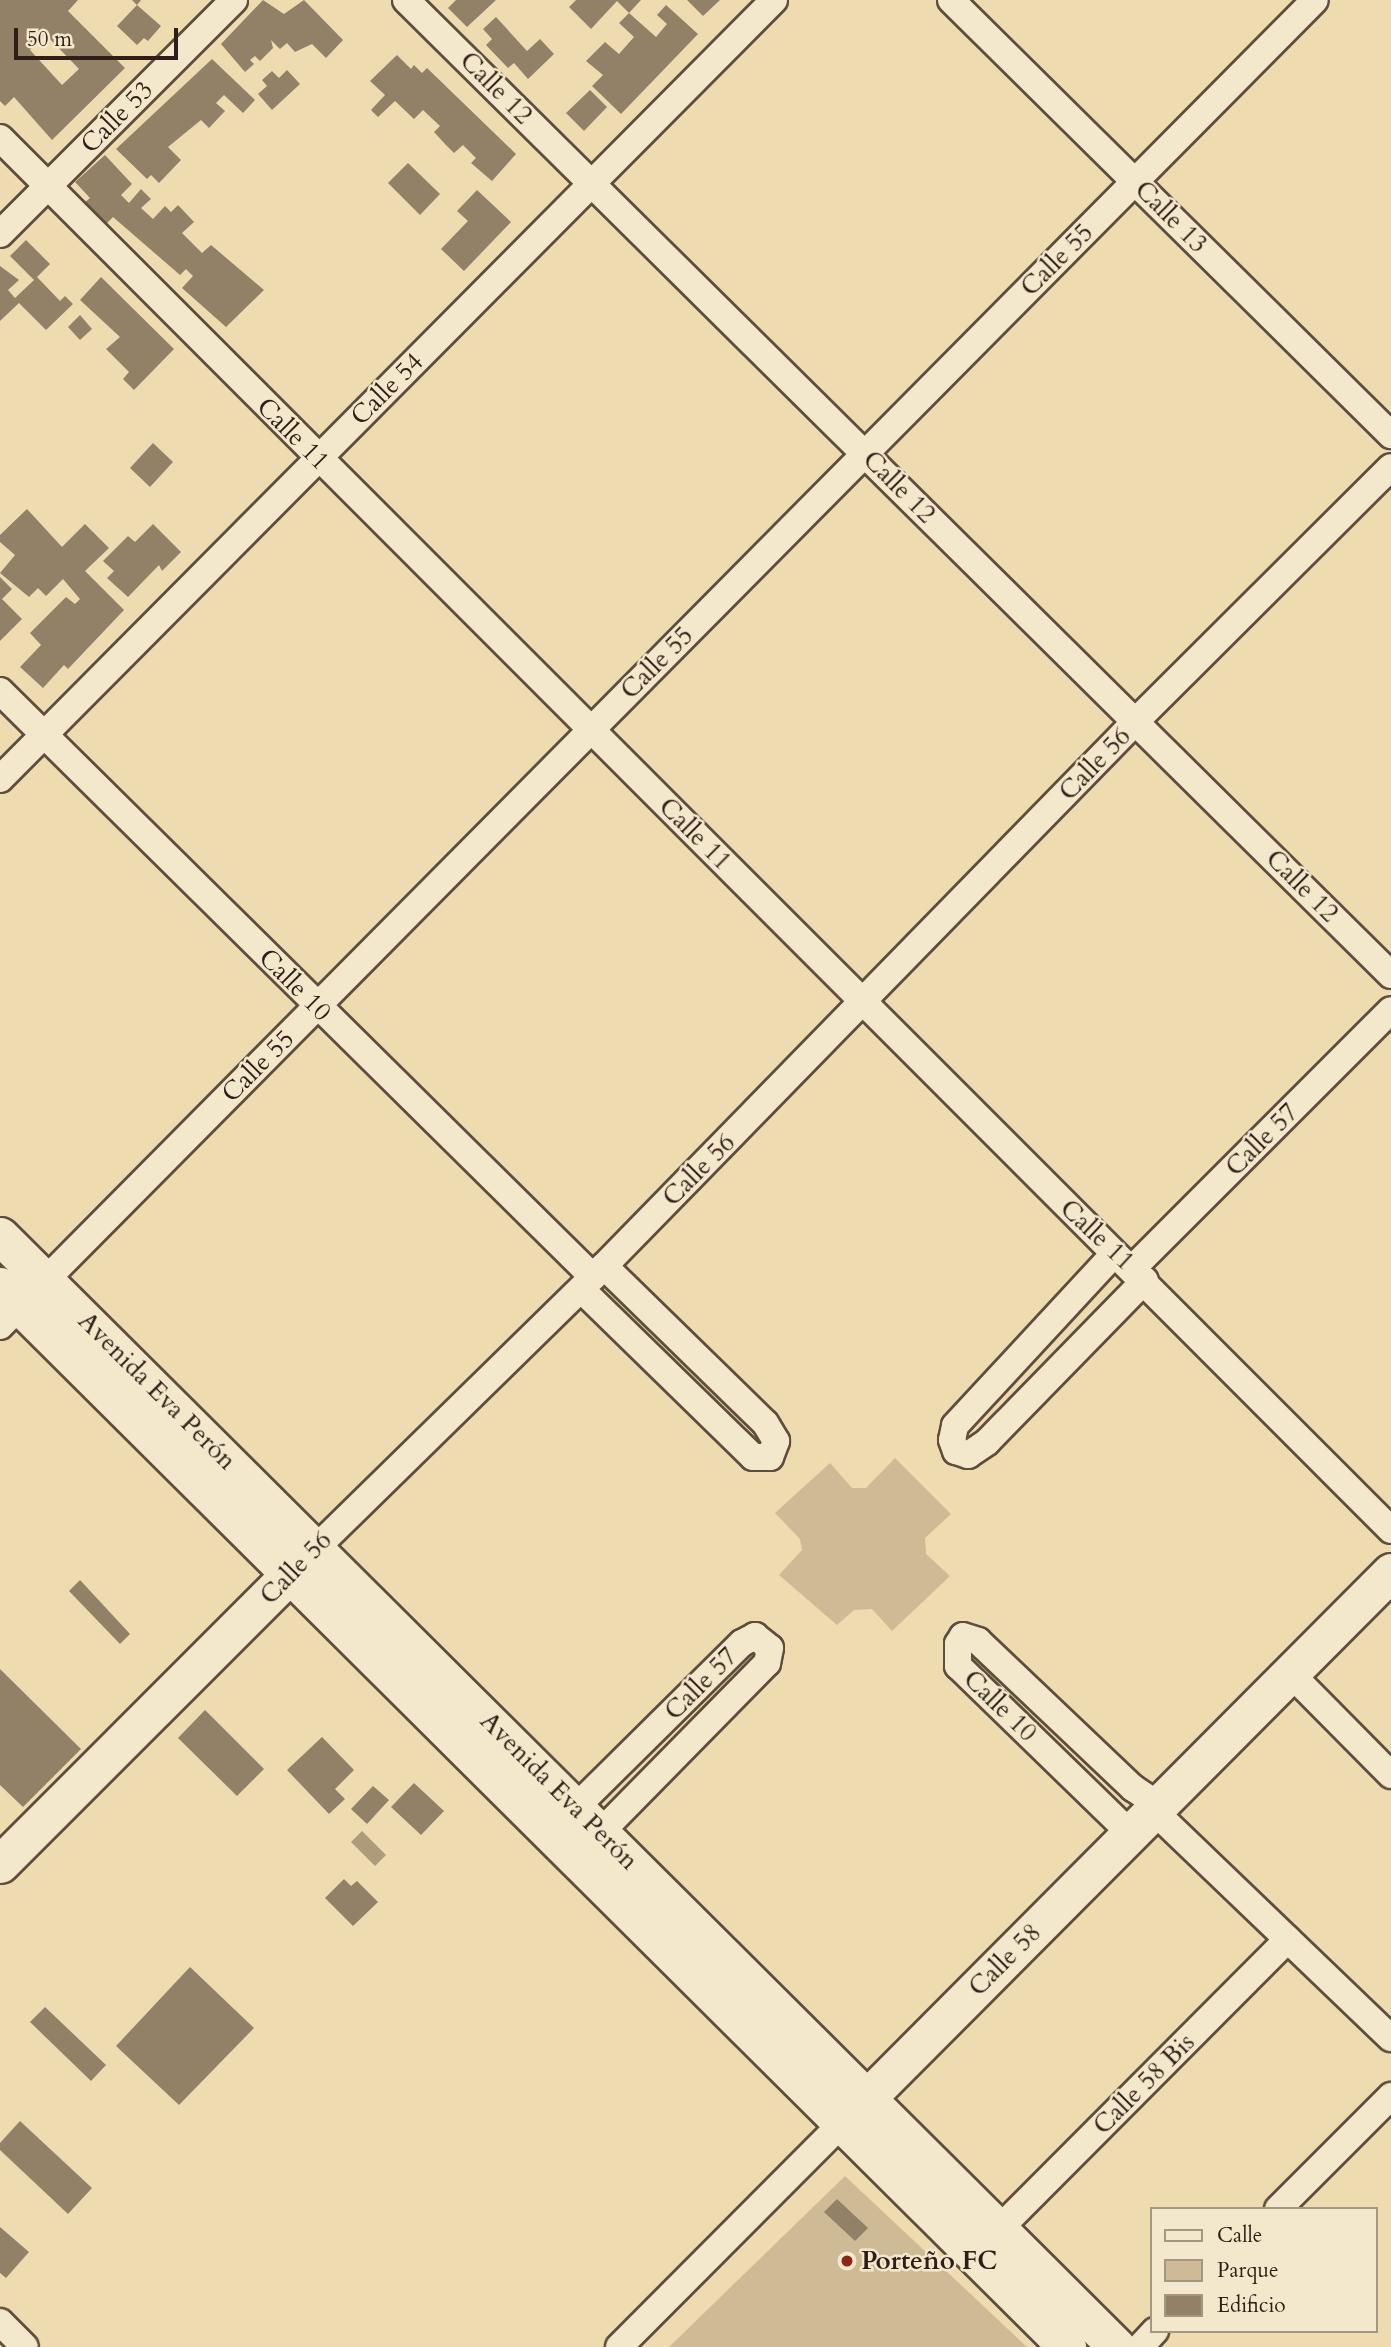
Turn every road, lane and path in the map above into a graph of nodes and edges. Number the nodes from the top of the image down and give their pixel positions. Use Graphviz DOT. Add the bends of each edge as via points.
graph roads {
  1 [pos="234,0"];
  2 [pos="406,0"];
  3 [pos="774,0"];
  4 [pos="951,0"];
  5 [pos="1315,0"];
  6 [pos="0,138"];
  7 [pos="1135,181"];
  8 [pos="592,184"];
  9 [pos="48,186"];
  10 [pos="0,234"];
  11 [pos="1391,435"];
  12 [pos="865,454"];
  13 [pos="318,459"];
  14 [pos="1391,467"];
  15 [pos="0,691"];
  16 [pos="1135,722"];
  17 [pos="591,730"];
  18 [pos="44,734"];
  19 [pos="0,779"];
  20 [pos="1391,975"];
  21 [pos="864,1004"];
  22 [pos="317,1007"];
  23 [pos="1391,1010"];
  24 [pos="0,1236"];
  25 [pos="1131,1268"];
  26 [pos="593,1277"];
  27 [pos="45,1280"];
  28 [pos="7,1306"];
  29 [pos="1391,1530"];
  30 [pos="315,1549"];
  31 [pos="1391,1572"];
  32 [pos="291,1575"];
  33 [pos="1291,1674"];
  34 [pos="1391,1775"];
  35 [pos="1148,1817"];
  36 [pos="588,1820"];
  37 [pos="549,1833"];
  38 [pos="576,1858"];
  39 [pos="0,1864"];
  40 [pos="1288,1939"];
  41 [pos="1391,2038"];
  42 [pos="1391,2096"];
  43 [pos="867,2098"];
  44 [pos="842,2123"];
  45 [pos="1280,2207"];
  46 [pos="999,2230"];
  47 [pos="0,2322"];
  48 [pos="1153,2333"];
  49 [pos="25,2347"];
  50 [pos="619,2347"];
  51 [pos="1067,2347"];
  52 [pos="1117,2347"];
  53 [pos="1140,2347"];
  1 -- 9 [label="street, Calle 53"];
  2 -- 8 [label="street, Calle 12"];
  3 -- 8 [label="street, Calle 54"];
  4 -- 7 [label="street, Calle 13"];
  5 -- 7 [label="street, Calle 55"];
  6 -- 9 [label="street, Calle 11"];
  7 -- 11 [label="street, Calle 13"];
  7 -- 12 [label="street, Calle 55"];
  8 -- 12 [label="street, Calle 12"];
  8 -- 13 [label="street, Calle 54"];
  9 -- 10 [label="street, Calle 53"];
  9 -- 13 [label="street, Calle 11"];
  12 -- 16 [label="street, Calle 12"];
  12 -- 17 [label="street, Calle 55"];
  13 -- 17 [label="street, Calle 11"];
  13 -- 18 [label="street, Calle 54"];
  14 -- 16 [label="street, Calle 56"];
  15 -- 18 [label="street, Calle 10"];
  16 -- 20 [label="street, Calle 12"];
  16 -- 21 [label="street, Calle 56"];
  17 -- 21 [label="street, Calle 11"];
  17 -- 22 [label="street, Calle 55"];
  18 -- 19 [label="street, Calle 54"];
  18 -- 22 [label="street, Calle 10"];
  21 -- 25 [label="street, Calle 11"];
  21 -- 26 [label="street, Calle 56"];
  22 -- 26 [label="street, Calle 10"];
  22 -- 27 [label="street, Calle 55"];
  23 -- 25 [label="street, Calle 57"];
  24 -- 27 [label="main road, Avenida Eva Perón"];
  25 -- 25 [label="street, Calle 57" via="955,1426 952,1440 956,1451 968,1455 987,1442"];
  25 -- 29 [label="street, Calle 11"];
  26 -- 26 [label="street, Calle 10" via="753,1457 770,1457 776,1441 765,1423"];
  26 -- 30 [label="street, Calle 56"];
  27 -- 28 [label="street, Calle 55"];
  27 -- 30 [label="main road, Avenida Eva Perón"];
  28 -- 32 [label="main road, Avenida Eva Perón"];
  30 -- 32 [label="main road, Calle 56"];
  30 -- 36 [label="main road, Avenida Eva Perón"];
  31 -- 33 [label="main road, Calle 58"];
  32 -- 37 [label="main road, Avenida Eva Perón"];
  32 -- 39 [label="main road, Calle 56"];
  33 -- 34 [label="street"];
  33 -- 35 [label="main road, Calle 58"];
  35 -- 35 [label="street, Calle 10" via="1133,1788 978,1641 963,1636 958,1644 958,1666"];
  35 -- 40 [label="street, Calle 10"];
  35 -- 43 [label="main road, Calle 58"];
  36 -- 36 [label="street, Calle 57" via="767,1663 771,1648 755,1636 743,1643"];
  36 -- 37 [label="street, Calle 57"];
  36 -- 38 [label="street, Calle 57"];
  36 -- 43 [label="main road, Avenida Eva Perón"];
  37 -- 38 [label="main road, Avenida Eva Perón"];
  38 -- 44 [label="main road, Avenida Eva Perón"];
  40 -- 41 [label="street, Calle 10"];
  40 -- 46 [label="street, Calle 58 Bis"];
  42 -- 45 [label="street"];
  43 -- 44 [label="main road, Calle 58"];
  43 -- 46 [label="main road, Avenida Eva Perón"];
  44 -- 50 [label="street, Calle 58"];
  44 -- 51 [label="main road, Avenida Eva Perón"];
  46 -- 52 [label="main road, Avenida Eva Perón"];
  47 -- 49 [label="street"];
  48 -- 53 [label="street"];
}
